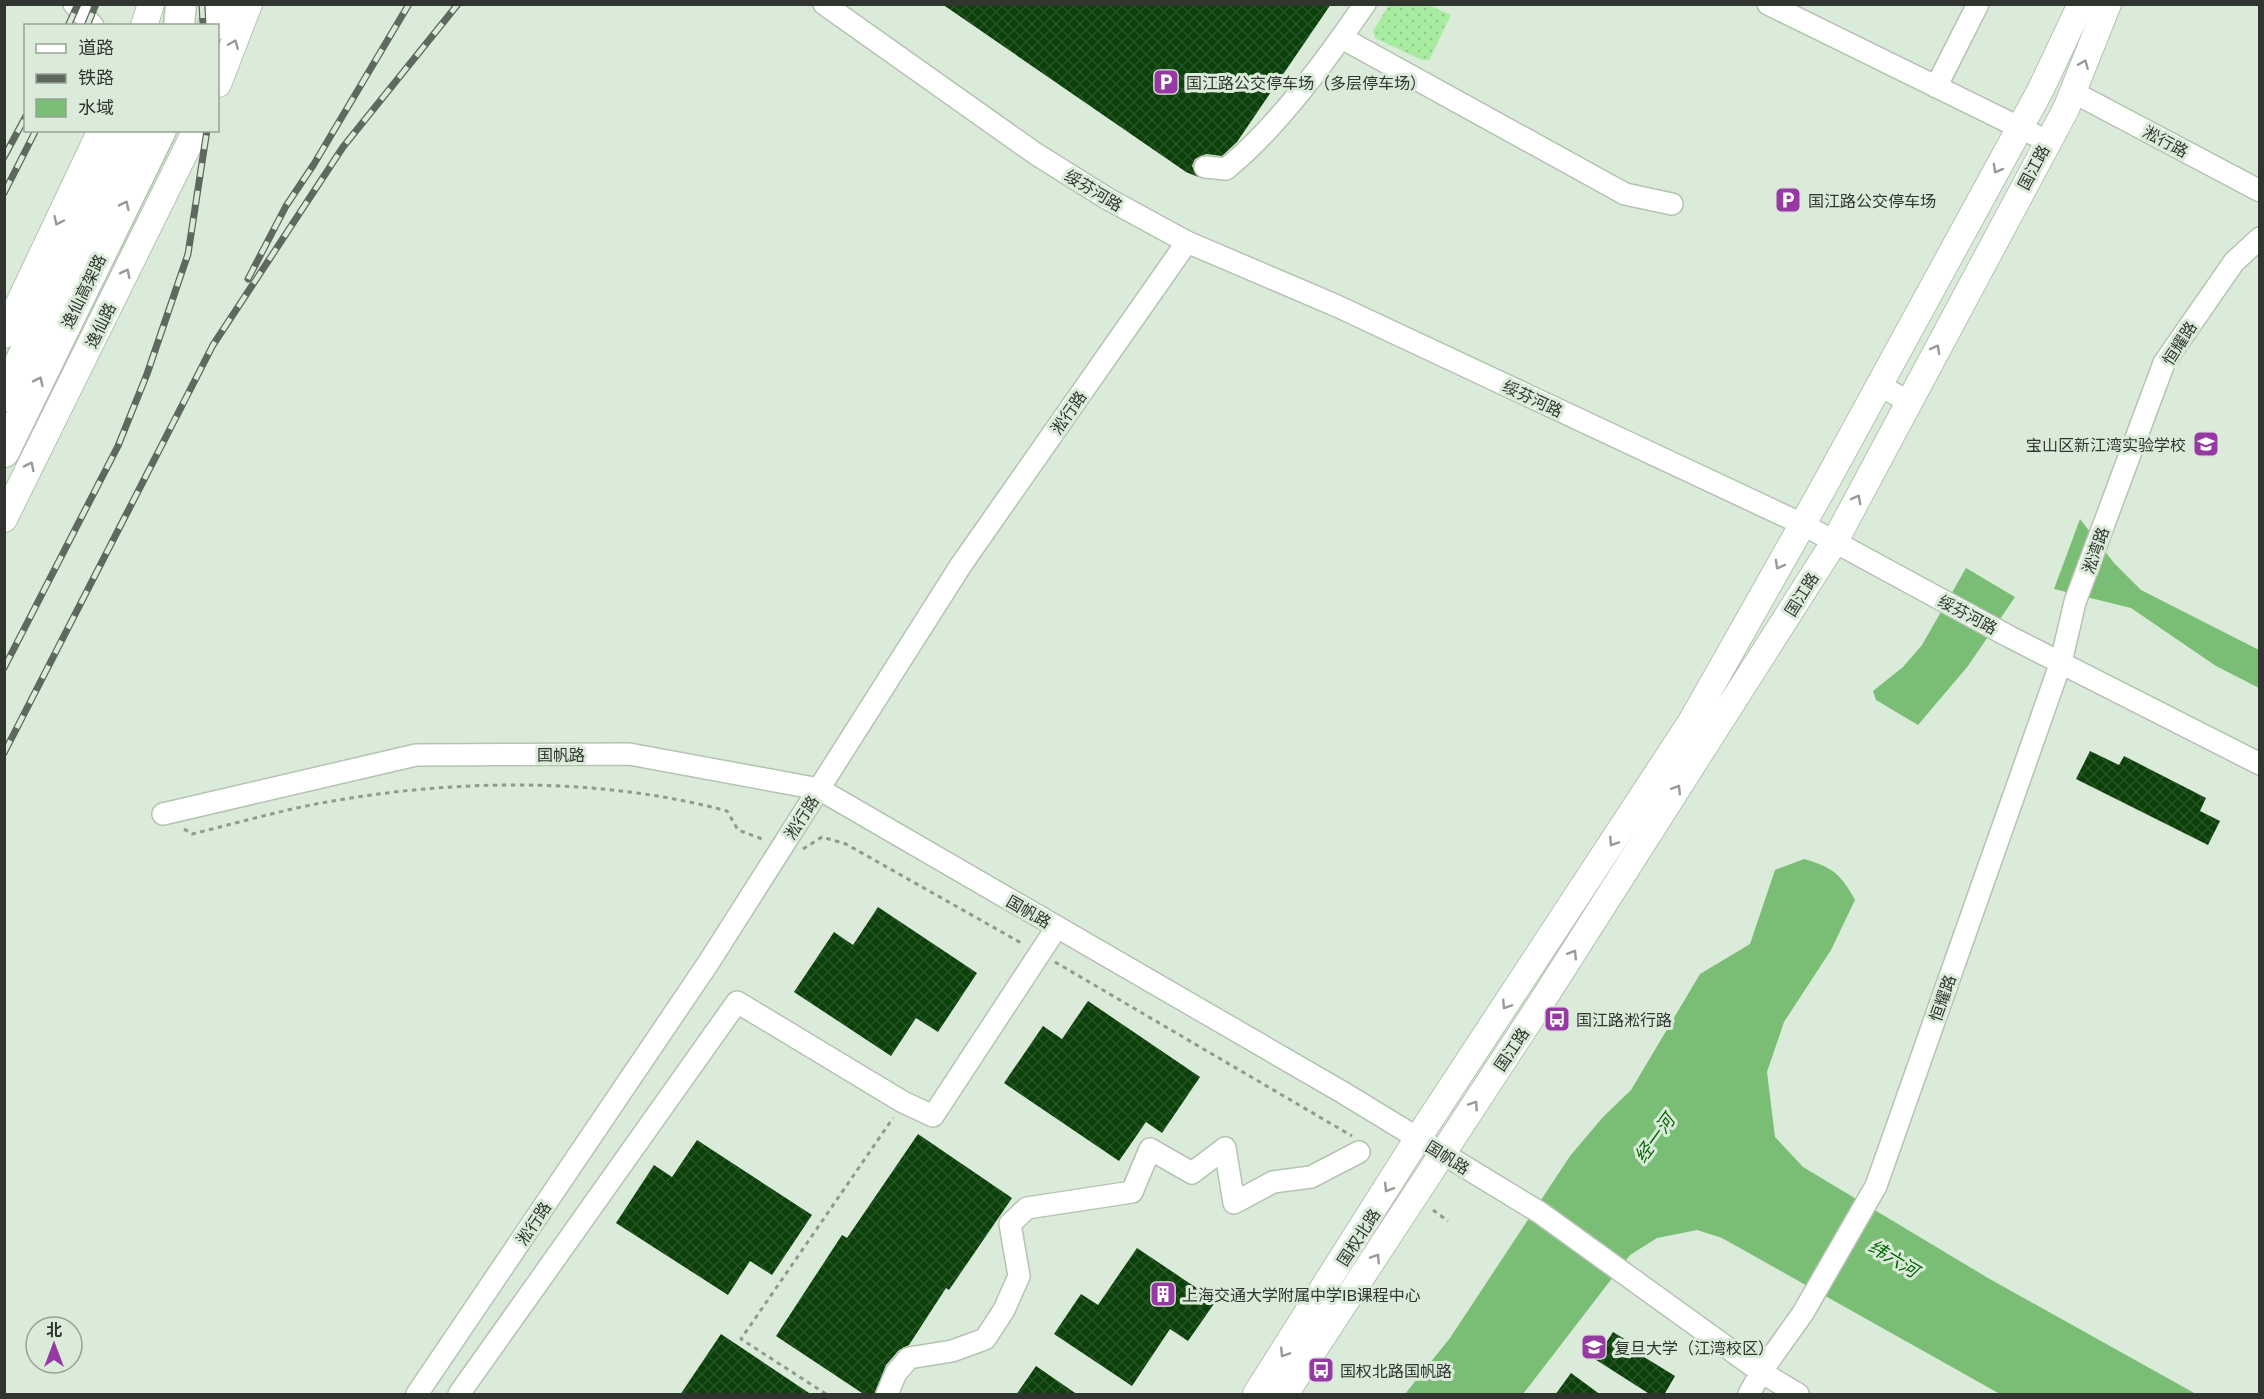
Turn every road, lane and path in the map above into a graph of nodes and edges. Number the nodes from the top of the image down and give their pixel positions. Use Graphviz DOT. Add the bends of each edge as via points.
graph roads {
  1 [pos="74,4"];
  2 [pos="151,4"];
  3 [pos="185,4"];
  4 [pos="223,4"];
  5 [pos="249,4"];
  6 [pos="824,4"];
  7 [pos="1365,4"];
  8 [pos="1768,4"];
  9 [pos="1978,4"];
  10 [pos="2081,4"];
  11 [pos="2108,4"];
  12 [pos="91,24"];
  13 [pos="145,24"];
  14 [pos="179,24"];
  15 [pos="214,24"];
  16 [pos="1342,38"];
  17 [pos="219,81"];
  18 [pos="1936,87"];
  19 [pos="2073,92"];
  20 [pos="2020,128"];
  21 [pos="100,132"];
  22 [pos="123,132"];
  23 [pos="129,132"];
  24 [pos="160,132"];
  25 [pos="195,132"];
  26 [pos="2047,141"];
  27 [pos="1205,167"];
  28 [pos="2259,191"];
  29 [pos="1672,204"];
  30 [pos="2259,238"];
  31 [pos="1187,242"];
  32 [pos="4,335"];
  33 [pos="4,370"];
  34 [pos="1878,385"];
  35 [pos="4,396"];
  36 [pos="1908,400"];
  37 [pos="4,452"];
  38 [pos="2114,497"];
  39 [pos="4,519"];
  40 [pos="1802,524"];
  41 [pos="1835,541"];
  42 [pos="2076,602"];
  43 [pos="2061,663"];
  44 [pos="2259,764"];
  45 [pos="819,789"];
  46 [pos="163,814"];
  47 [pos="782,847"];
  48 [pos="1057,927"];
  49 [pos="1041,954"];
  50 [pos="903,1102"];
  51 [pos="1418,1138"];
  52 [pos="1359,1152"];
  53 [pos="1442,1154"];
  54 [pos="1415,1197"];
  55 [pos="1448,1221"];
  56 [pos="1761,1372"];
  57 [pos="417,1395"];
  58 [pos="459,1395"];
  59 [pos="826,1395"];
  60 [pos="887,1395"];
  61 [pos="1256,1395"];
  62 [pos="1285,1395"];
  63 [pos="1749,1395"];
  64 [pos="1798,1395"];
  1 -- 12 [label="street"];
  2 -- 13 [label="main road"];
  3 -- 14 [label="highway, bridge"];
  4 -- 15 [label="highway"];
  17 -- 5 [label="main road, one-way"];
  6 -- 31 [label="street, 绥芬河路" via="1036,154 1108,200"];
  7 -- 16 [label="street"];
  8 -- 18 [label="street"];
  9 -- 18 [label="street"];
  10 -- 20 [label="main road, 国江路"];
  19 -- 11 [label="main road, 国江路, one-way"];
  16 -- 27 [label="street" via="1251,149 1226,170"];
  16 -- 29 [label="street" via="1624,194"];
  18 -- 20 [label="street"];
  19 -- 26 [label="main road, 国江路"];
  19 -- 28 [label="street, 淞行路"];
  20 -- 26 [label="street"];
  20 -- 34 [label="main road, 国江路, one-way"];
  21 -- 32 [label="main road, one-way"];
  22 -- 33 [label="main road"];
  23 -- 35 [label="highway, 逸仙高架路"];
  37 -- 24 [label="highway, 逸仙高架路, one-way"];
  39 -- 25 [label="main road, 逸仙路, one-way"];
  36 -- 26 [label="main road, 国江路, one-way"];
  30 -- 38 [label="street, 恒耀路" via="2234,262 2164,363"];
  31 -- 40 [label="street, 绥芬河路" via="1337,306"];
  31 -- 45 [label="street, 淞行路" via="961,565"];
  34 -- 36 [label="street"];
  34 -- 40 [label="main road, 国江路"];
  41 -- 36 [label="main road, 国江路, one-way"];
  38 -- 42 [label="street, 淞湾路"];
  40 -- 41 [label="street, 绥芬河路"];
  40 -- 51 [label="main road, 国江路, one-way" via="1691,722"];
  41 -- 43 [label="street, 绥芬河路"];
  53 -- 41 [label="main road, 国江路, one-way"];
  42 -- 43 [label="street, 恒耀路"];
  43 -- 44 [label="street, 绥芬河路"];
  43 -- 56 [label="street, 恒耀路" via="1876,1186 1816,1290"];
  45 -- 46 [label="street, 国帆路" via="629,754 416,755"];
  45 -- 47 [label="street, 淞行路"];
  45 -- 48 [label="street, 国帆路"];
  46 -- 47 [label="path" via="192,834 316,804 436,787 581,787 685,800 728,811 738,830"];
  47 -- 49 [label="path" via="806,849 822,837 846,844"];
  47 -- 57 [label="street, 淞行路"];
  48 -- 49 [label="street"];
  48 -- 51 [label="street, 国帆路"];
  49 -- 50 [label="street" via="933,1116"];
  49 -- 52 [label="path" via="1351,1134"];
  50 -- 58 [label="street" via="736,1002"];
  50 -- 59 [label="path" via="741,1339"];
  51 -- 53 [label="street, 国帆路"];
  51 -- 61 [label="main road, 国权北路, one-way"];
  52 -- 60 [label="street" via="1311,1177 1273,1182 1234,1203 1225,1148 1192,1173 1150,1149 1132,1192 1027,1208 1010,1224 1019,1276 985,1339 952,1351 909,1358 896,1373"];
  53 -- 54 [label="main road, 国权北路"];
  53 -- 56 [label="street, 国帆路" via="1539,1212"];
  54 -- 55 [label="path"];
  62 -- 54 [label="main road, 国权北路, one-way"];
  56 -- 63 [label="street, 恒耀路"];
  56 -- 64 [label="street, 国帆路"];
}
